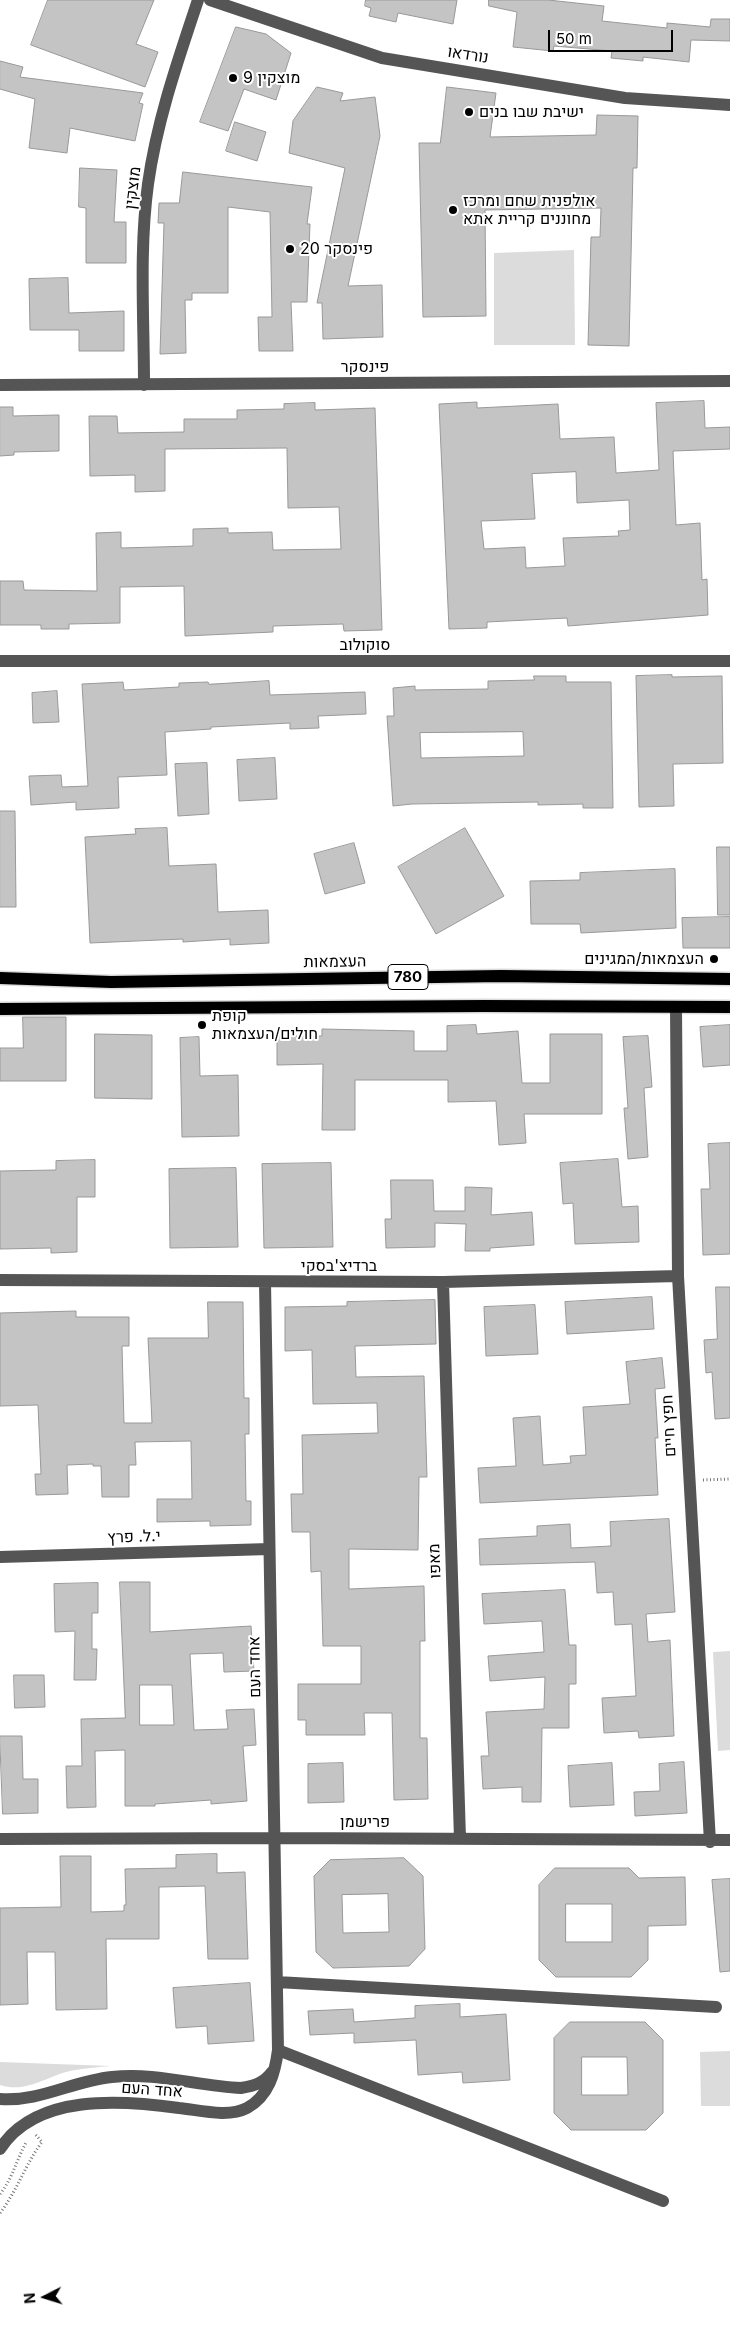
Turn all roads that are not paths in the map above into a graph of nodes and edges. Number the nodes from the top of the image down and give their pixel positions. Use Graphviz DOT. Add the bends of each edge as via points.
graph roads {
  1 [pos="198,0"];
  2 [pos="210,0"];
  3 [pos="730,105"];
  4 [pos="730,381"];
  5 [pos="0,385"];
  6 [pos="144,386"];
  7 [pos="0,661"];
  8 [pos="730,661"];
  9 [pos="0,972"];
  10 [pos="0,978"];
  11 [pos="730,979"];
  12 [pos="34,981"];
  13 [pos="730,1007"];
  14 [pos="676,1008"];
  15 [pos="0,1009"];
  16 [pos="678,1276"];
  17 [pos="0,1280"];
  18 [pos="265,1282"];
  19 [pos="443,1282"];
  20 [pos="270,1549"];
  21 [pos="0,1557"];
  22 [pos="274,1838"];
  23 [pos="460,1839"];
  24 [pos="0,1840"];
  25 [pos="730,1840"];
  26 [pos="710,1842"];
  27 [pos="277,1982"];
  28 [pos="716,2007"];
  29 [pos="278,2050"];
  30 [pos="0,2098"];
  31 [pos="0,2150"];
  32 [pos="663,2201"];
  1 -- 6 [label="street, מוצקין" via="164,105 148,184 142,268"];
  2 -- 3 [label="street, נורדאו" via="382,58 626,98"];
  4 -- 6 [label="street, פינסקר"];
  5 -- 6 [label="street, פינסקר"];
  7 -- 8 [label="street, סוקולוב"];
  9 -- 12 [label="main road"];
  10 -- 12 [label="main road, העצמאות / 780"];
  11 -- 12 [label="main road, העצמאות / 780" via="501,976"];
  13 -- 14 [label="main road, 780"];
  14 -- 15 [label="main road, 780"];
  14 -- 16 [label="street, חפץ חיים"];
  16 -- 19 [label="street, ברדיצ'בסקי"];
  16 -- 26 [label="street, חפץ חיים"];
  17 -- 18 [label="street, ברדיצ'בסקי"];
  18 -- 19 [label="street, ברדיצ'בסקי"];
  18 -- 20 [label="street, אחד העם"];
  19 -- 23 [label="street, מאפו"];
  20 -- 21 [label="street, י.ל. פרץ"];
  20 -- 22 [label="street, אחד העם"];
  22 -- 23 [label="street, פרישמן"];
  22 -- 24 [label="street, פרישמן"];
  22 -- 27 [label="street, אחד העם"];
  23 -- 26 [label="street, פרישמן"];
  25 -- 26 [label="street, פרישמן"];
  27 -- 28 [label="street"];
  27 -- 29 [label="street, אחד העם"];
  29 -- 30 [label="street, אחד העם" via="271,2074 254,2086 229,2087 160,2078 112,2077 70,2085 30,2098"];
  29 -- 31 [label="street, אחד העם" via="275,2070 263,2095 246,2109 221,2112 155,2104 98,2104 59,2109 27,2123 7,2139"];
  29 -- 32 [label="street"];
}
